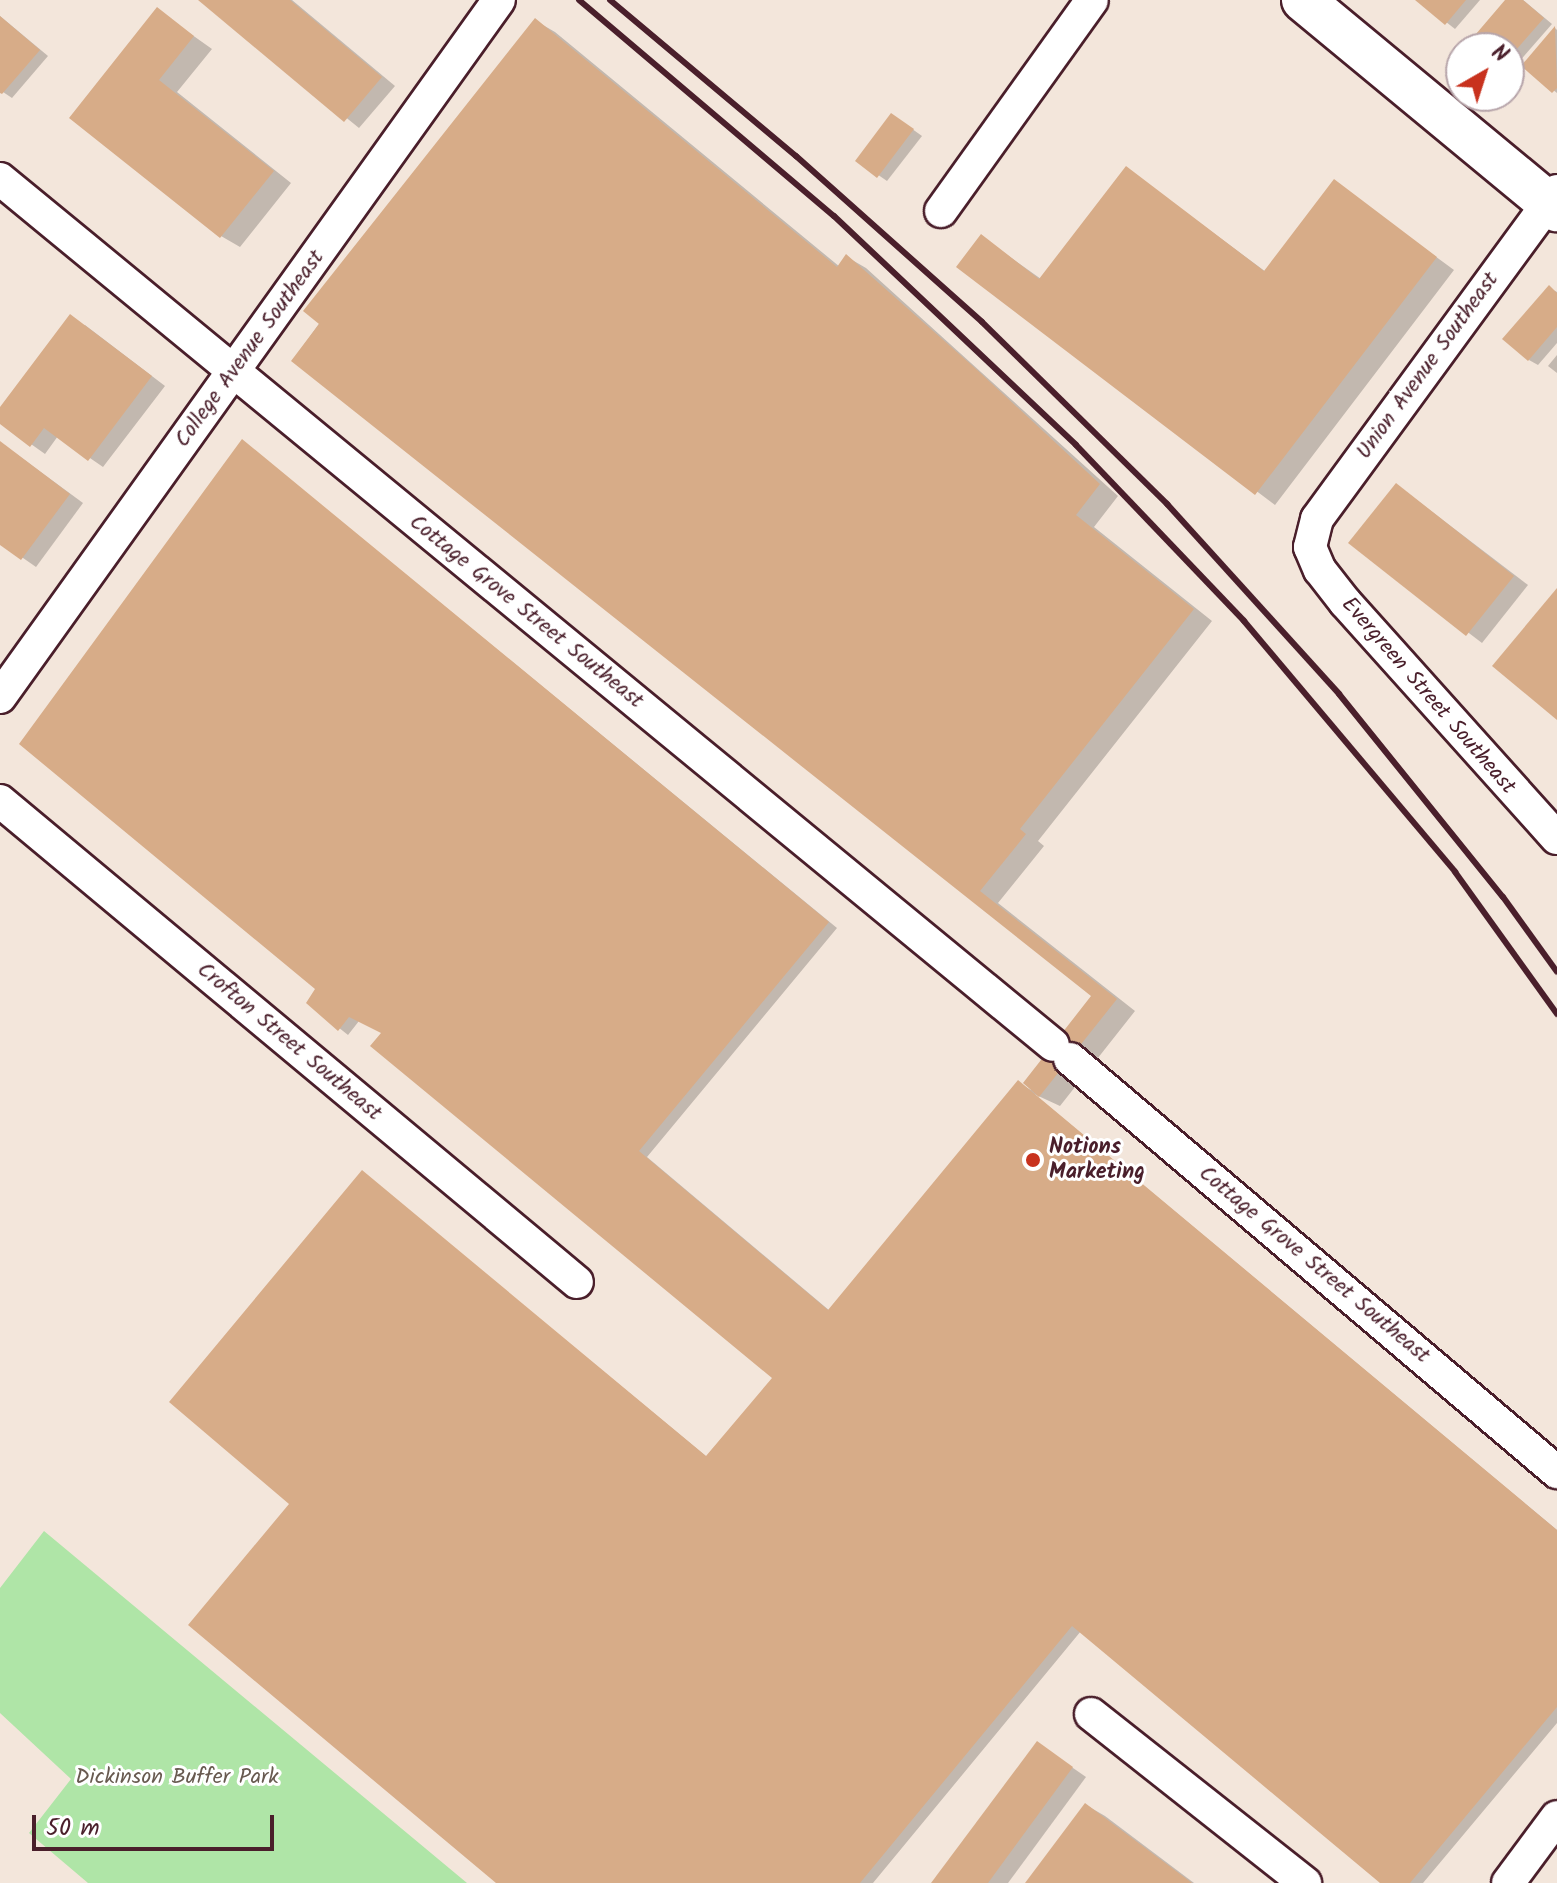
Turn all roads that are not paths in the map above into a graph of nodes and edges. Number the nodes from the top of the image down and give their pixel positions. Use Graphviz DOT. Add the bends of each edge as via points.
graph roads {
  1 [pos="499,0"];
  2 [pos="1092,0"];
  3 [pos="1303,0"];
  4 [pos="0,179"];
  5 [pos="1554,202"];
  6 [pos="941,211"];
  7 [pos="235,372"];
  8 [pos="1310,547"];
  9 [pos="0,697"];
  10 [pos="0,801"];
  11 [pos="1557,838"];
  12 [pos="577,1282"];
  13 [pos="1557,1472"];
  14 [pos="1091,1714"];
  15 [pos="1557,1817"];
  16 [pos="1305,1883"];
  17 [pos="1508,1883"];
  1 -- 7 [label="street, College Avenue Southeast"];
  2 -- 6 [label="street"];
  3 -- 5 [label="street"];
  4 -- 7 [label="street, Cottage Grove Street Southeast"];
  5 -- 8 [label="street, Union Avenue Southeast" via="1325,507"];
  7 -- 9 [label="street, College Avenue Southeast"];
  7 -- 13 [label="street, Cottage Grove Street Southeast" via="1061,1052"];
  8 -- 11 [label="street, Evergreen Street Southeast" via="1345,602"];
  10 -- 12 [label="street, Crofton Street Southeast"];
  14 -- 16 [label="street"];
  15 -- 17 [label="street"];
}
